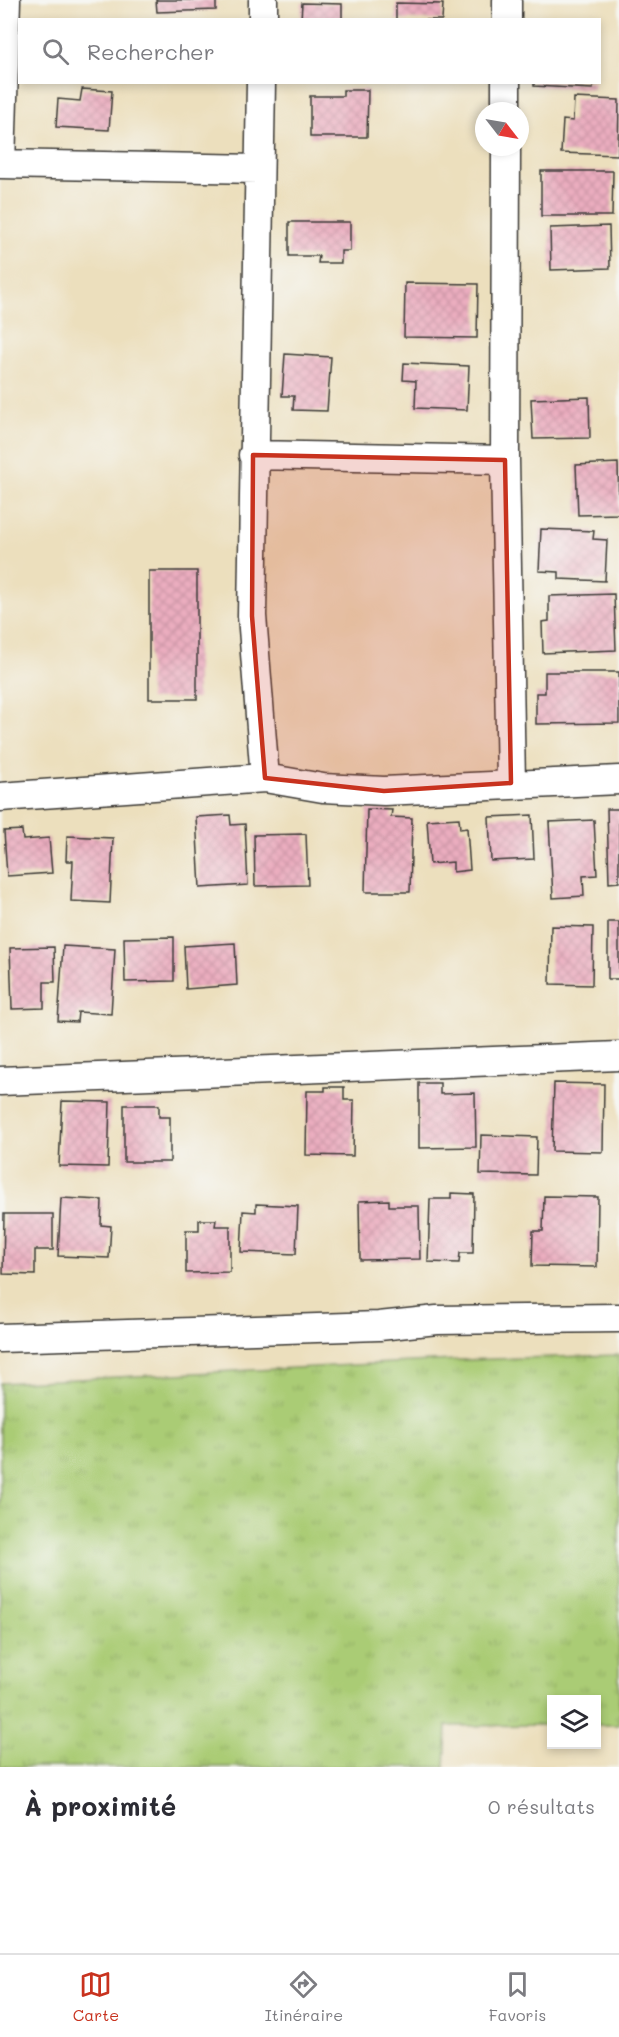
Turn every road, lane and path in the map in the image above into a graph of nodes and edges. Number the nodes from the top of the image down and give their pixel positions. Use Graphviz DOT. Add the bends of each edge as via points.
graph roads {
  1 [pos="6,0"];
  2 [pos="263,0"];
  3 [pos="507,0"];
  4 [pos="263,18"];
  5 [pos="507,18"];
  6 [pos="261,84"];
  7 [pos="506,84"];
  8 [pos="506,102"];
  9 [pos="506,156"];
  10 [pos="0,164"];
  11 [pos="258,169"];
  12 [pos="253,455"];
  13 [pos="506,460"];
  14 [pos="265,778"];
  15 [pos="619,780"];
  16 [pos="511,783"];
  17 [pos="0,797"];
  18 [pos="619,1056"];
  19 [pos="0,1081"];
  20 [pos="619,1318"];
  21 [pos="0,1338"];
  1 -- 10 [label="street"];
  2 -- 4 [label="street"];
  3 -- 5 [label="street"];
  6 -- 11 [label="street"];
  7 -- 8 [label="street"];
  9 -- 13 [label="street"];
  10 -- 11 [label="street"];
  11 -- 12 [label="street"];
  12 -- 13 [label="street"];
  12 -- 14 [label="street" via="252,616"];
  13 -- 16 [label="street"];
  14 -- 16 [label="street" via="323,788 384,791"];
  14 -- 17 [label="street"];
  15 -- 16 [label="street"];
  18 -- 19 [label="street"];
  20 -- 21 [label="street" via="437,1320 379,1326"];
}
